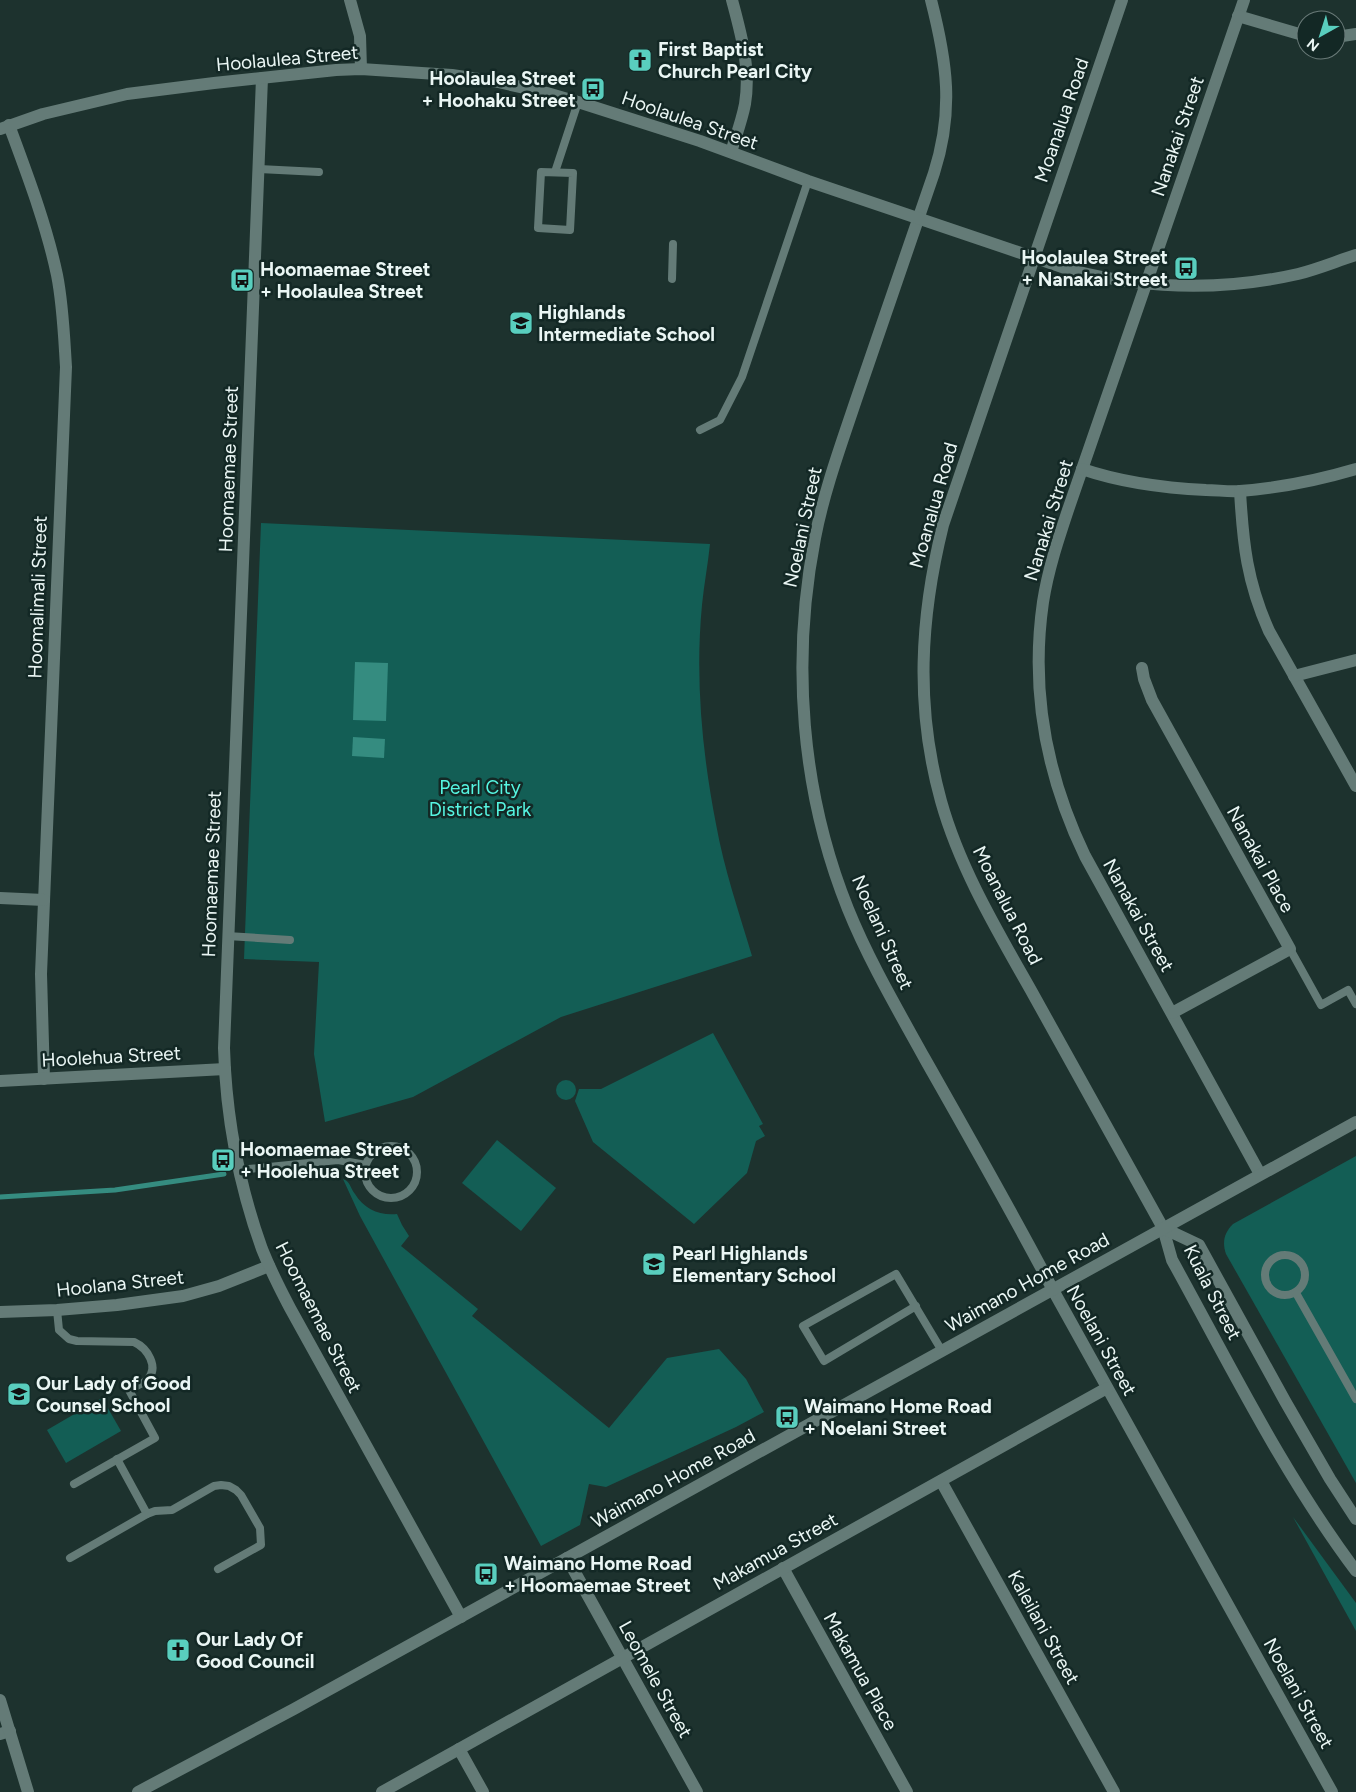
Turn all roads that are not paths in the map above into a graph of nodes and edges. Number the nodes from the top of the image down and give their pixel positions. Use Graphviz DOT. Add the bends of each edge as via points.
graph roads {
  1 [pos="350,0"];
  2 [pos="732,0"];
  3 [pos="931,0"];
  4 [pos="1122,0"];
  5 [pos="1244,0"];
  6 [pos="1238,16"];
  7 [pos="1296,33"];
  8 [pos="361,69"];
  9 [pos="262,78"];
  10 [pos="578,102"];
  11 [pos="4,127"];
  12 [pos="731,152"];
  13 [pos="259,169"];
  14 [pos="319,172"];
  15 [pos="555,172"];
  16 [pos="808,180"];
  17 [pos="918,218"];
  18 [pos="673,244"];
  19 [pos="1356,254"];
  20 [pos="1033,258"];
  21 [pos="672,279"];
  22 [pos="1146,284"];
  23 [pos="700,430"];
  24 [pos="1082,469"];
  25 [pos="1356,469"];
  26 [pos="1240,491"];
  27 [pos="1356,660"];
  28 [pos="1142,668"];
  29 [pos="1294,676"];
  30 [pos="1356,786"];
  31 [pos="0,898"];
  32 [pos="44,900"];
  33 [pos="227,936"];
  34 [pos="290,940"];
  35 [pos="1290,949"];
  36 [pos="1356,1004"];
  37 [pos="1172,1013"];
  38 [pos="224,1069"];
  39 [pos="44,1079"];
  40 [pos="0,1081"];
  41 [pos="1356,1122"];
  42 [pos="366,1165"];
  43 [pos="239,1170"];
  44 [pos="1260,1174"];
  45 [pos="1163,1228"];
  46 [pos="270,1266"];
  47 [pos="1053,1290"];
  48 [pos="1296,1293"];
  49 [pos="916,1306"];
  50 [pos="57,1310"];
  51 [pos="0,1312"];
  52 [pos="942,1351"];
  53 [pos="1107,1388"];
  54 [pos="1356,1399"];
  55 [pos="117,1459"];
  56 [pos="941,1481"];
  57 [pos="74,1484"];
  58 [pos="147,1514"];
  59 [pos="1356,1519"];
  60 [pos="70,1558"];
  61 [pos="567,1558"];
  62 [pos="783,1568"];
  63 [pos="218,1569"];
  64 [pos="1356,1571"];
  65 [pos="460,1617"];
  66 [pos="622,1657"];
  67 [pos="0,1700"];
  68 [pos="5,1732"];
  69 [pos="459,1749"];
  70 [pos="28,1792"];
  71 [pos="138,1792"];
  72 [pos="382,1792"];
  73 [pos="483,1792"];
  74 [pos="697,1792"];
  75 [pos="907,1792"];
  76 [pos="1114,1792"];
  77 [pos="1332,1792"];
  1 -- 8 [label="street" via="360,36"];
  2 -- 12 [label="street" via="743,42 747,75 743,115"];
  3 -- 17 [label="street, Noelani Street" via="945,58 946,118 940,154"];
  4 -- 20 [label="street, Moanalua Road"];
  5 -- 6 [label="street, Nanakai Street"];
  6 -- 7 [label="street"];
  6 -- 22 [label="street, Nanakai Street"];
  8 -- 9 [label="street, Hoolaulea Street"];
  8 -- 10 [label="street, Hoolaulea Street" via="489,80"];
  9 -- 11 [label="street, Hoolaulea Street" via="127,94"];
  9 -- 13 [label="street, Hoomaemae Street"];
  10 -- 12 [label="street, Hoolaulea Street"];
  10 -- 15 [label="lane"];
  11 -- 32 [label="street, Hoomalimali Street" via="38,203 55,267 66,366"];
  12 -- 16 [label="street, Hoolaulea Street"];
  13 -- 14 [label="lane"];
  13 -- 33 [label="street, Hoomaemae Street"];
  15 -- 15 [label="lane" via="541,172 538,228 570,230 573,173"];
  16 -- 17 [label="street, Hoolaulea Street"];
  16 -- 23 [label="lane" via="742,377 720,420"];
  17 -- 20 [label="street, Hoolaulea Street"];
  17 -- 47 [label="street, Noelani Street" via="835,464 815,537 803,635 806,741 822,827 848,909 899,1012"];
  18 -- 21 [label="lane"];
  19 -- 22 [label="street, Hoolaulea Street" via="1267,280 1204,286"];
  20 -- 22 [label="street, Hoolaulea Street" via="1097,277"];
  20 -- 45 [label="street, Moanalua Road" via="958,477 934,561 923,656 928,735 950,830 976,890"];
  22 -- 24 [label="street, Nanakai Street"];
  24 -- 26 [label="street" via="1120,480 1174,489"];
  24 -- 37 [label="street, Nanakai Street" via="1053,556 1043,602 1038,659 1042,725 1056,786 1071,826"];
  25 -- 26 [label="street" via="1294,484"];
  26 -- 29 [label="street" via="1251,585 1268,631"];
  27 -- 29 [label="street"];
  28 -- 35 [label="street, Nanakai Place" via="1152,700"];
  29 -- 30 [label="street"];
  31 -- 32 [label="street"];
  32 -- 39 [label="street, Hoomalimali Street" via="41,983"];
  33 -- 34 [label="lane"];
  33 -- 38 [label="street, Hoomaemae Street"];
  35 -- 36 [label="lane" via="1321,1005 1348,990"];
  35 -- 37 [label="street"];
  37 -- 44 [label="street, Nanakai Street"];
  38 -- 39 [label="street, Hoolehua Street"];
  38 -- 43 [label="street, Hoomaemae Street"];
  39 -- 40 [label="street, Hoolehua Street"];
  41 -- 44 [label="street, Waimano Home Road"];
  42 -- 42 [label="lane" via="367,1182 378,1195 386,1198 403,1195 415,1183 417,1166 414,1158 400,1147 383,1147 375,1151"];
  42 -- 43 [label="lane" via="338,1160"];
  43 -- 46 [label="street, Hoomaemae Street"];
  44 -- 45 [label="street, Waimano Home Road"];
  45 -- 47 [label="street, Waimano Home Road"];
  45 -- 59 [label="street, Kuala Street" via="1199,1245 1285,1401"];
  45 -- 64 [label="street, Kuala Street" via="1172,1260 1281,1458"];
  46 -- 50 [label="street, Hoolana Street" via="183,1296"];
  46 -- 65 [label="street, Hoomaemae Street"];
  47 -- 52 [label="street, Waimano Home Road"];
  47 -- 53 [label="street, Noelani Street"];
  48 -- 48 [label="lane" via="1305,1282 1301,1262 1288,1255 1274,1258 1265,1269 1266,1283 1282,1296"];
  48 -- 54 [label="lane"];
  49 -- 49 [label="lane" via="896,1274 803,1326 824,1361"];
  49 -- 52 [label="lane"];
  50 -- 51 [label="street, Hoolana Street"];
  50 -- 55 [label="lane" via="59,1330 69,1339 134,1342 143,1346 148,1354 151,1373 147,1380 129,1390 155,1438"];
  52 -- 61 [label="street, Waimano Home Road"];
  53 -- 56 [label="street, Makamua Street"];
  53 -- 77 [label="street, Noelani Street"];
  55 -- 57 [label="lane"];
  55 -- 58 [label="lane"];
  56 -- 62 [label="street, Makamua Street"];
  56 -- 76 [label="street, Kaleilani Street"];
  58 -- 60 [label="lane"];
  58 -- 63 [label="lane" via="172,1510 214,1486 236,1490 260,1528 261,1545"];
  61 -- 65 [label="street, Waimano Home Road"];
  61 -- 66 [label="street, Leomele Street"];
  62 -- 66 [label="street, Makamua Street"];
  62 -- 75 [label="street, Makamua Place"];
  65 -- 71 [label="street, Waimano Home Road"];
  66 -- 69 [label="street, Makamua Street"];
  66 -- 74 [label="street, Leomele Street"];
  67 -- 68 [label="street"];
  68 -- 70 [label="street"];
  69 -- 72 [label="street, Makamua Street"];
  69 -- 73 [label="street"];
}
